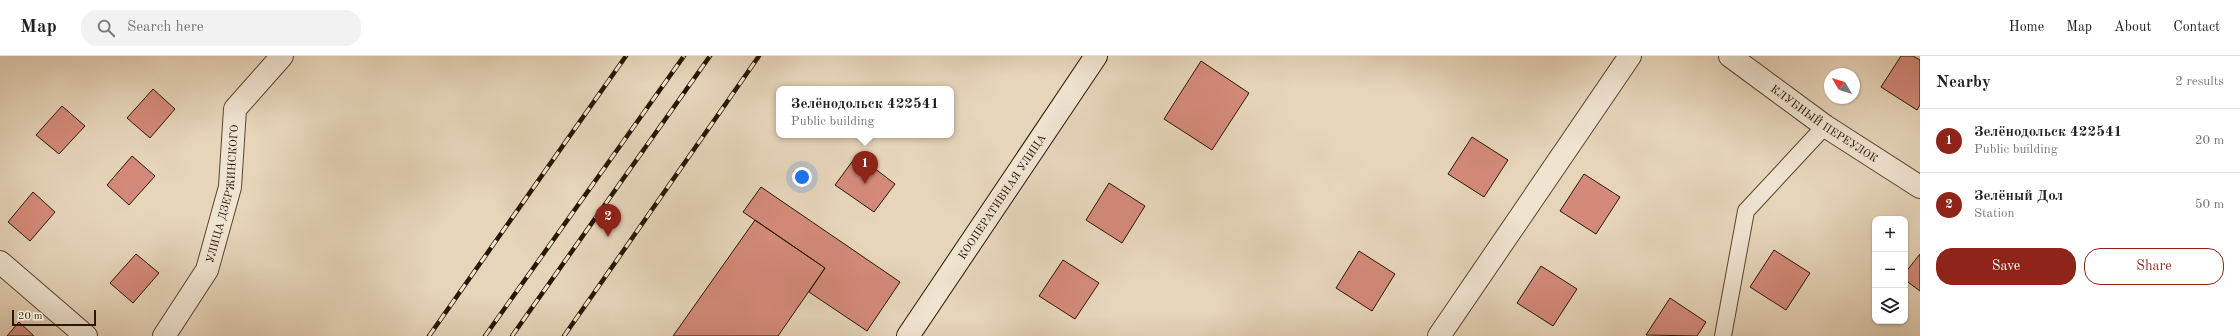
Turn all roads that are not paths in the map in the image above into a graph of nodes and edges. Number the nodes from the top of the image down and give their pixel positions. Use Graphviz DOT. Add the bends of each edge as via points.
graph roads {
  1 [pos="282,56"];
  2 [pos="1096,56"];
  3 [pos="1630,56"];
  4 [pos="1730,56"];
  5 [pos="1825,126"];
  6 [pos="1920,187"];
  7 [pos="0,262"];
  8 [pos="86,336"];
  9 [pos="164,336"];
  10 [pos="908,336"];
  11 [pos="1439,336"];
  12 [pos="1723,336"];
  1 -- 9 [label="street, УЛИЦА ДЗЕРЖИНСКОГО" via="235,109 230,187 207,270"];
  2 -- 10 [label="street, КООПЕРАТИВНАЯ УЛИЦА"];
  3 -- 11 [label="street"];
  4 -- 5 [label="street, КЛУБНЫЙ ПЕРЕУЛОК"];
  5 -- 6 [label="street, КЛУБНЫЙ ПЕРЕУЛОК"];
  5 -- 12 [label="lane" via="1746,211"];
  7 -- 8 [label="street"];
}
